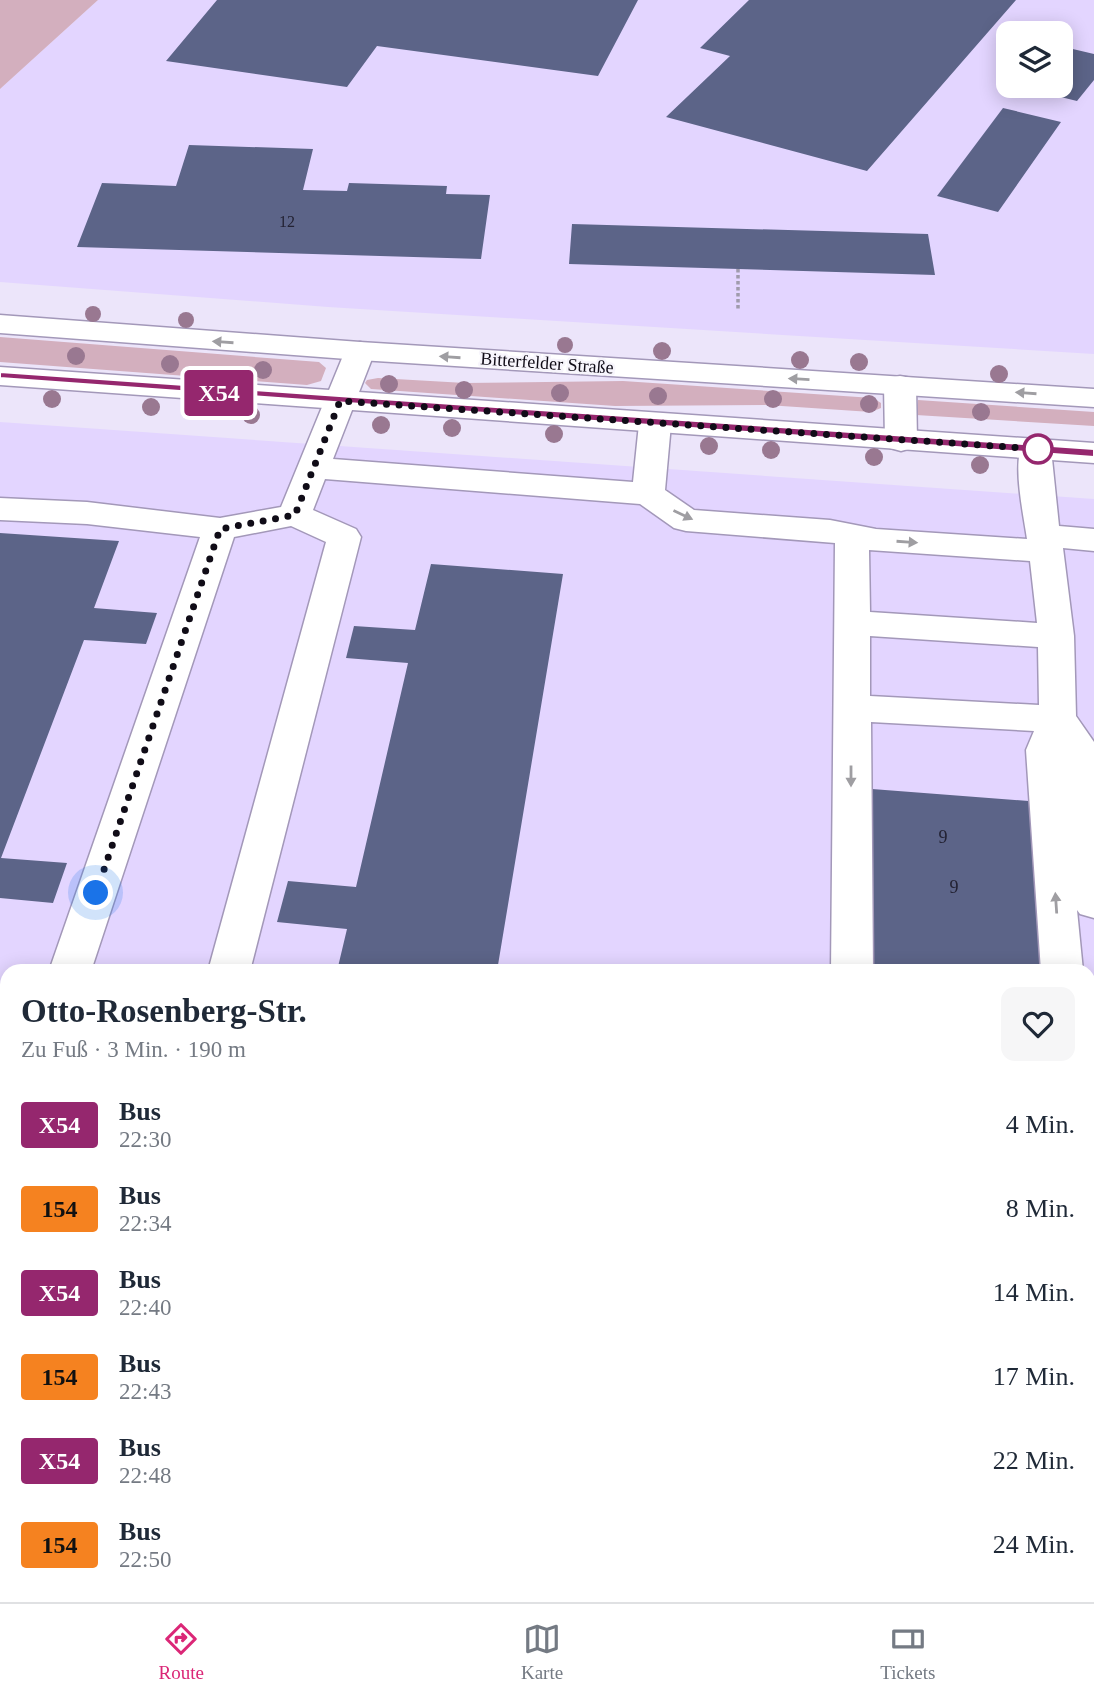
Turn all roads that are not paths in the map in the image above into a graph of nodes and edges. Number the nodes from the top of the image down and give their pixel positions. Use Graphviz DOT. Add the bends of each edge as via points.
graph roads {
  1 [pos="0,324"];
  2 [pos="360,351"];
  3 [pos="0,376"];
  4 [pos="900,385"];
  5 [pos="1094,398"];
  6 [pos="340,401"];
  7 [pos="655,424"];
  8 [pos="901,441"];
  9 [pos="1035,449"];
  10 [pos="1094,453"];
  11 [pos="312,468"];
  12 [pos="648,494"];
  13 [pos="0,509"];
  14 [pos="295,515"];
  15 [pos="220,529"];
  16 [pos="852,535"];
  17 [pos="1094,540"];
  18 [pos="1045,544"];
  19 [pos="853,623"];
  20 [pos="1056,636"];
  21 [pos="851,708"];
  22 [pos="1058,719"];
  23 [pos="1094,904"];
  24 [pos="72,964"];
  25 [pos="231,964"];
  26 [pos="852,964"];
  27 [pos="1061,964"];
  2 -- 1 [label="main road, Bitterfelder Straße, one-way"];
  4 -- 2 [label="main road, Bitterfelder Straße, one-way"];
  2 -- 6 [label="main road"];
  3 -- 6 [label="main road"];
  5 -- 4 [label="main road, Bitterfelder Straße, one-way"];
  4 -- 8 [label="main road"];
  6 -- 7 [label="main road"];
  6 -- 11 [label="main road"];
  7 -- 8 [label="main road"];
  7 -- 12 [label="main road"];
  8 -- 9 [label="main road"];
  9 -- 10 [label="main road"];
  9 -- 18 [label="main road"];
  11 -- 12 [label="main road"];
  11 -- 14 [label="main road"];
  12 -- 16 [label="main road, one-way" via="686,520"];
  13 -- 15 [label="main road" via="87,513"];
  14 -- 15 [label="main road"];
  14 -- 25 [label="main road" via="344,537"];
  15 -- 24 [label="main road"];
  16 -- 18 [label="main road, one-way" via="876,540"];
  16 -- 19 [label="main road"];
  17 -- 18 [label="main road"];
  18 -- 20 [label="main road"];
  19 -- 20 [label="main road"];
  19 -- 21 [label="main road"];
  20 -- 22 [label="main road"];
  21 -- 22 [label="main road"];
  21 -- 26 [label="main road, one-way"];
  22 -- 23 [label="main road" via="1075,740"];
  27 -- 22 [label="main road, one-way" via="1045,750"];
}
